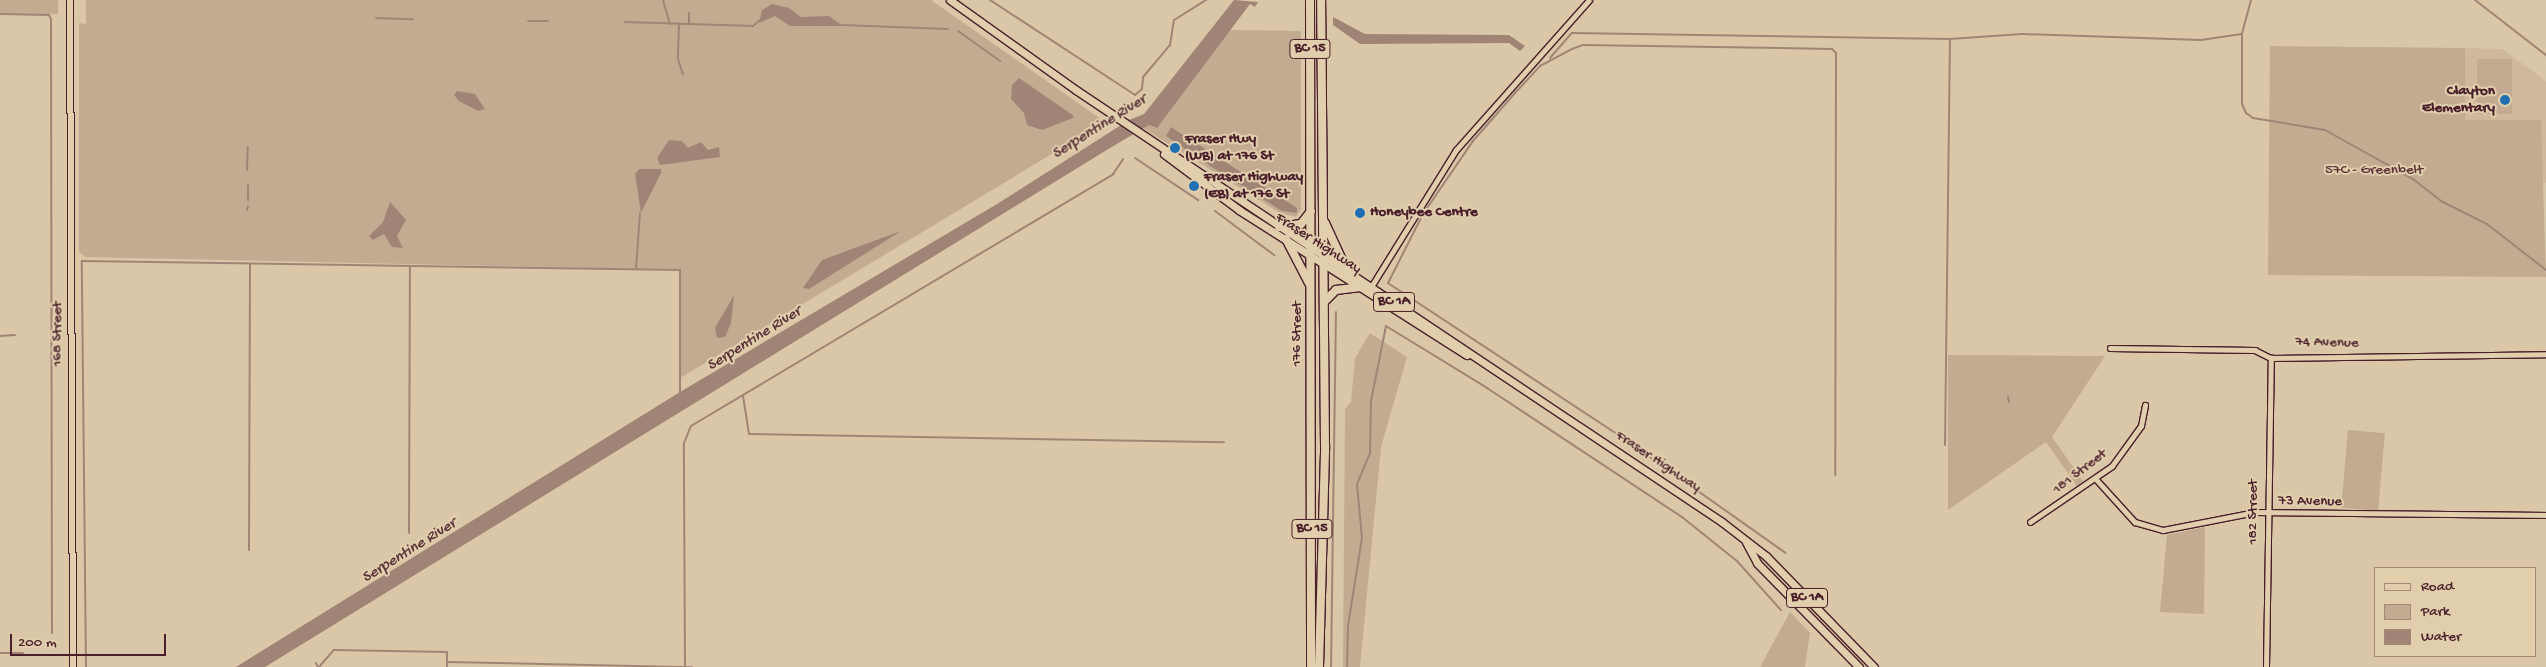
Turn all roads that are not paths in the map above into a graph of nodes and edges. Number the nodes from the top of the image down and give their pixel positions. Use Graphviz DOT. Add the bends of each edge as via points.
graph roads {
  1 [pos="70,0"];
  2 [pos="950,0"];
  3 [pos="1310,0"];
  4 [pos="1321,0"];
  5 [pos="1589,0"];
  6 [pos="1141,134"];
  7 [pos="1311,211"];
  8 [pos="1323,217"];
  9 [pos="1279,226"];
  10 [pos="1286,239"];
  11 [pos="1311,251"];
  12 [pos="1324,260"];
  13 [pos="1347,271"];
  14 [pos="1359,287"];
  15 [pos="1371,287"];
  16 [pos="1311,288"];
  17 [pos="1324,302"];
  18 [pos="1442,333"];
  19 [pos="2110,348"];
  20 [pos="2546,354"];
  21 [pos="2271,358"];
  22 [pos="1514,382"];
  23 [pos="2145,405"];
  24 [pos="2096,479"];
  25 [pos="2267,513"];
  26 [pos="2546,515"];
  27 [pos="2030,522"];
  28 [pos="1737,533"];
  29 [pos="73,667"];
  30 [pos="1312,667"];
  31 [pos="1319,667"];
  32 [pos="1858,667"];
  33 [pos="1874,667"];
  34 [pos="2266,667"];
  1 -- 29 [label="main road, 168 Street"];
  2 -- 6 [label="main road, Fraser Highway"];
  3 -- 7 [label="highway, 176 Street / BC 15"];
  4 -- 8 [label="highway, 176 Street / BC 15"];
  5 -- 15 [label="street" via="1456,150"];
  6 -- 9 [label="main road, Fraser Highway"];
  6 -- 10 [label="main road, Fraser Highway" via="1185,172"];
  7 -- 9 [label="highway" via="1301,224"];
  7 -- 11 [label="highway, 176 Street / BC 15"];
  8 -- 12 [label="highway, 176 Street / BC 15"];
  8 -- 13 [label="highway"];
  9 -- 11 [label="main road, Fraser Highway"];
  10 -- 11 [label="main road, Fraser Highway"];
  10 -- 16 [label="highway"];
  11 -- 12 [label="main road, Fraser Highway / BC 1A"];
  11 -- 16 [label="highway, 176 Street / BC 15"];
  12 -- 13 [label="main road, Fraser Highway / BC 1A"];
  12 -- 14 [label="main road, Fraser Highway / BC 1A"];
  12 -- 17 [label="highway, 176 Street / BC 15"];
  12 -- 18 [label="main road"];
  13 -- 15 [label="main road, Fraser Highway / BC 1A"];
  14 -- 17 [label="highway" via="1336,290"];
  14 -- 22 [label="main road, Fraser Highway / BC 1A" via="1433,336"];
  15 -- 18 [label="main road, Fraser Highway / BC 1A"];
  16 -- 30 [label="highway, 176 Street / BC 15"];
  17 -- 31 [label="highway, BC 15"];
  18 -- 22 [label="main road, Fraser Highway / BC 1A"];
  19 -- 21 [label="street, 74 Avenue" via="2255,350"];
  20 -- 21 [label="street, 74 Avenue"];
  21 -- 25 [label="street, 182 Street"];
  22 -- 28 [label="main road, Fraser Highway / BC 1A"];
  23 -- 24 [label="street, 181 Street" via="2145,417 2131,442"];
  24 -- 25 [label="street, 73 Avenue" via="2123,512 2152,528 2175,530 2231,515"];
  24 -- 27 [label="street, 181 Street"];
  25 -- 26 [label="street, 73 Avenue"];
  25 -- 34 [label="street, 182 Street"];
  28 -- 32 [label="main road, Fraser Highway / BC 1A" via="1758,563"];
  28 -- 33 [label="main road, Fraser Highway / BC 1A"];
}
